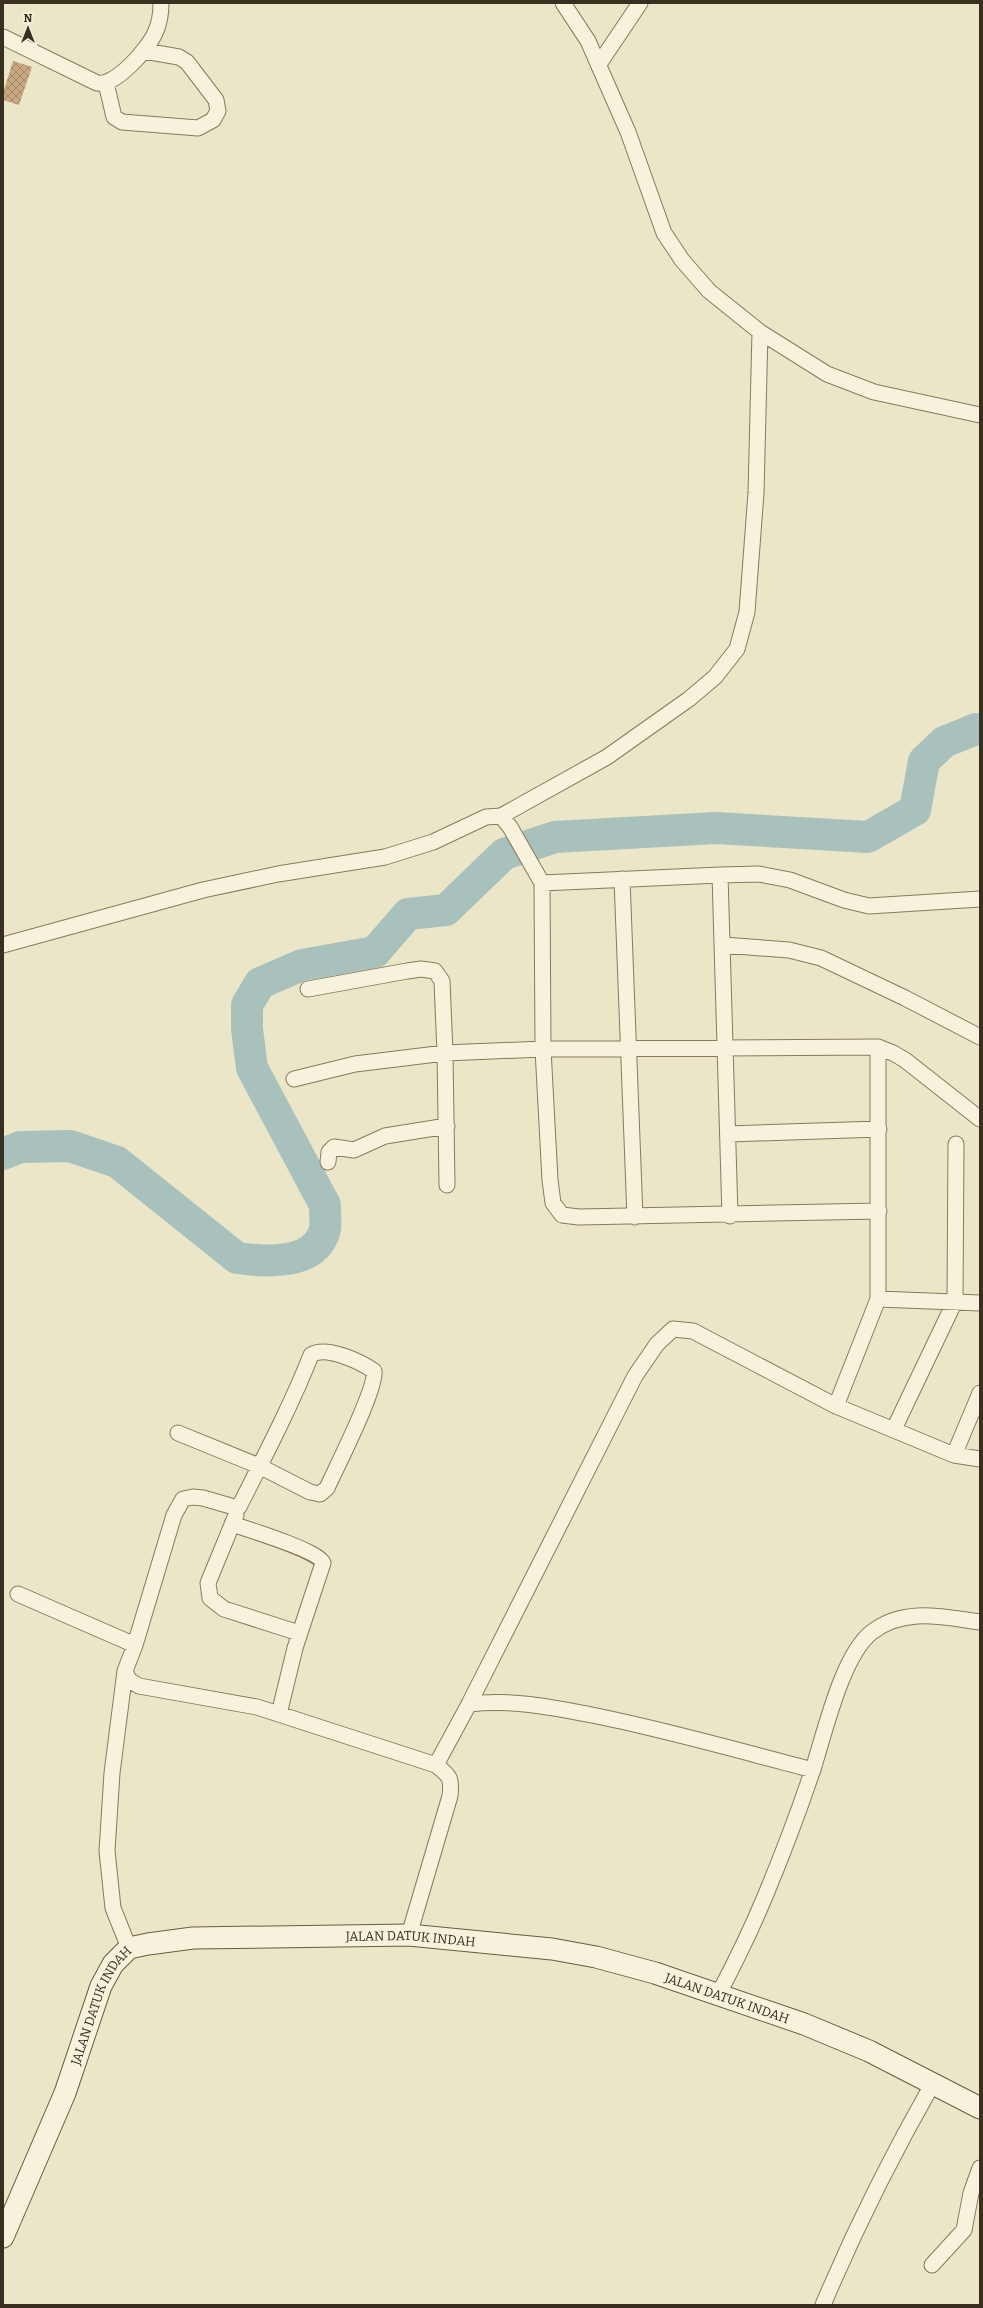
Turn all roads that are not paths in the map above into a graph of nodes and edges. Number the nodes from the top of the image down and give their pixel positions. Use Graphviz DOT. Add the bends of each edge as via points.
graph roads {
  1 [pos="161,3"];
  2 [pos="563,3"];
  3 [pos="640,3"];
  4 [pos="3,37"];
  5 [pos="144,50"];
  6 [pos="598,64"];
  7 [pos="106,83"];
  8 [pos="760,332"];
  9 [pos="980,415"];
  10 [pos="506,821"];
  11 [pos="720,875"];
  12 [pos="622,879"];
  13 [pos="542,883"];
  14 [pos="980,899"];
  15 [pos="723,944"];
  16 [pos="3,945"];
  17 [pos="308,989"];
  18 [pos="980,1037"];
  19 [pos="878,1048"];
  20 [pos="543,1049"];
  21 [pos="629,1049"];
  22 [pos="726,1049"];
  23 [pos="445,1053"];
  24 [pos="294,1079"];
  25 [pos="980,1119"];
  26 [pos="448,1126"];
  27 [pos="879,1129"];
  28 [pos="728,1134"];
  29 [pos="956,1144"];
  30 [pos="328,1162"];
  31 [pos="448,1185"];
  32 [pos="878,1211"];
  33 [pos="730,1216"];
  34 [pos="635,1217"];
  35 [pos="878,1298"];
  36 [pos="955,1301"];
  37 [pos="980,1303"];
  38 [pos="980,1393"];
  39 [pos="836,1406"];
  40 [pos="894,1429"];
  41 [pos="178,1432"];
  42 [pos="954,1455"];
  43 [pos="980,1459"];
  44 [pos="258,1466"];
  45 [pos="239,1507"];
  46 [pos="232,1524"];
  47 [pos="18,1594"];
  48 [pos="980,1622"];
  49 [pos="299,1633"];
  50 [pos="135,1645"];
  51 [pos="124,1671"];
  52 [pos="469,1704"];
  53 [pos="279,1714"];
  54 [pos="436,1765"];
  55 [pos="813,1770"];
  56 [pos="409,1935"];
  57 [pos="129,1948"];
  58 [pos="718,1995"];
  59 [pos="933,2083"];
  60 [pos="980,2108"];
  61 [pos="980,2168"];
  62 [pos="3,2238"];
  63 [pos="932,2265"];
  64 [pos="823,2305"];
  1 -- 5 [label="street" via="160,20"];
  2 -- 6 [label="street" via="588,41"];
  3 -- 6 [label="street"];
  4 -- 7 [label="street" via="97,83"];
  5 -- 7 [label="street" via="123,71"];
  5 -- 7 [label="street" via="179,57 187,62 216,100 218,111 213,120 198,128 122,122 114,117"];
  6 -- 8 [label="street" via="628,132 664,233 682,260 709,291"];
  8 -- 9 [label="street" via="827,374 860,387 922,404"];
  8 -- 10 [label="street" via="756,493 748,604 737,649 715,677 689,698 607,757"];
  10 -- 13 [label="street"];
  10 -- 16 [label="street" via="486,817 433,842 385,857 278,874 203,890"];
  11 -- 12 [label="street"];
  11 -- 14 [label="street" via="759,874 790,880 844,900 869,906"];
  11 -- 15 [label="street"];
  12 -- 13 [label="street"];
  12 -- 21 [label="street"];
  13 -- 20 [label="street"];
  15 -- 18 [label="street" via="789,950 821,958"];
  15 -- 22 [label="street"];
  17 -- 23 [label="street" via="421,969 435,971 442,981"];
  19 -- 22 [label="street" via="811,1046"];
  19 -- 25 [label="street" via="905,1060"];
  19 -- 27 [label="street"];
  20 -- 21 [label="street"];
  20 -- 23 [label="street"];
  20 -- 34 [label="street" via="553,1203 562,1215"];
  21 -- 22 [label="street"];
  21 -- 34 [label="street"];
  22 -- 28 [label="street"];
  23 -- 24 [label="street" via="355,1064"];
  23 -- 26 [label="street"];
  26 -- 30 [label="street" via="385,1136 354,1150 334,1147 329,1152"];
  26 -- 31 [label="street"];
  27 -- 28 [label="street"];
  27 -- 32 [label="street"];
  28 -- 33 [label="street"];
  29 -- 36 [label="street"];
  32 -- 33 [label="street"];
  32 -- 35 [label="street"];
  33 -- 34 [label="street"];
  35 -- 36 [label="street"];
  35 -- 39 [label="street"];
  36 -- 37 [label="street"];
  36 -- 40 [label="street"];
  38 -- 42 [label="street"];
  39 -- 40 [label="street"];
  39 -- 52 [label="street" via="693,1331 673,1329 657,1344 635,1376"];
  40 -- 42 [label="street"];
  41 -- 44 [label="street"];
  42 -- 43 [label="street"];
  44 -- 44 [label="street" via="311,1355 319,1351 333,1352 374,1371 373,1384 327,1488 320,1494 310,1492"];
  44 -- 45 [label="street"];
  45 -- 46 [label="street"];
  45 -- 50 [label="street" via="234,1508 193,1497 183,1499 174,1515"];
  46 -- 49 [label="street" via="307,1551 322,1560 322,1568"];
  46 -- 49 [label="street" via="208,1583 210,1598 224,1609"];
  47 -- 50 [label="street"];
  48 -- 55 [label="street" via="930,1616 899,1617 872,1632 855,1653 843,1678"];
  49 -- 53 [label="street"];
  50 -- 51 [label="street"];
  51 -- 53 [label="street" via="129,1680 139,1686 257,1707"];
  51 -- 57 [label="street" via="112,1773 108,1851 113,1908"];
  52 -- 54 [label="street"];
  52 -- 55 [label="street" via="520,1702 651,1726"];
  53 -- 54 [label="street"];
  54 -- 56 [label="street" via="449,1776 452,1784"];
  55 -- 58 [label="street" via="767,1893 744,1946"];
  56 -- 57 [label="street, JALAN DATUK INDAH" via="194,1938"];
  56 -- 58 [label="street, JALAN DATUK INDAH" via="552,1949 596,1957 655,1973"];
  57 -- 62 [label="street, JALAN DATUK INDAH" via="113,1964 101,1986 65,2093"];
  58 -- 59 [label="street, JALAN DATUK INDAH" via="804,2024 869,2051"];
  59 -- 60 [label="street, JALAN DATUK INDAH"];
  59 -- 64 [label="street" via="903,2135"];
  61 -- 63 [label="street" via="972,2187 964,2230"];
}
